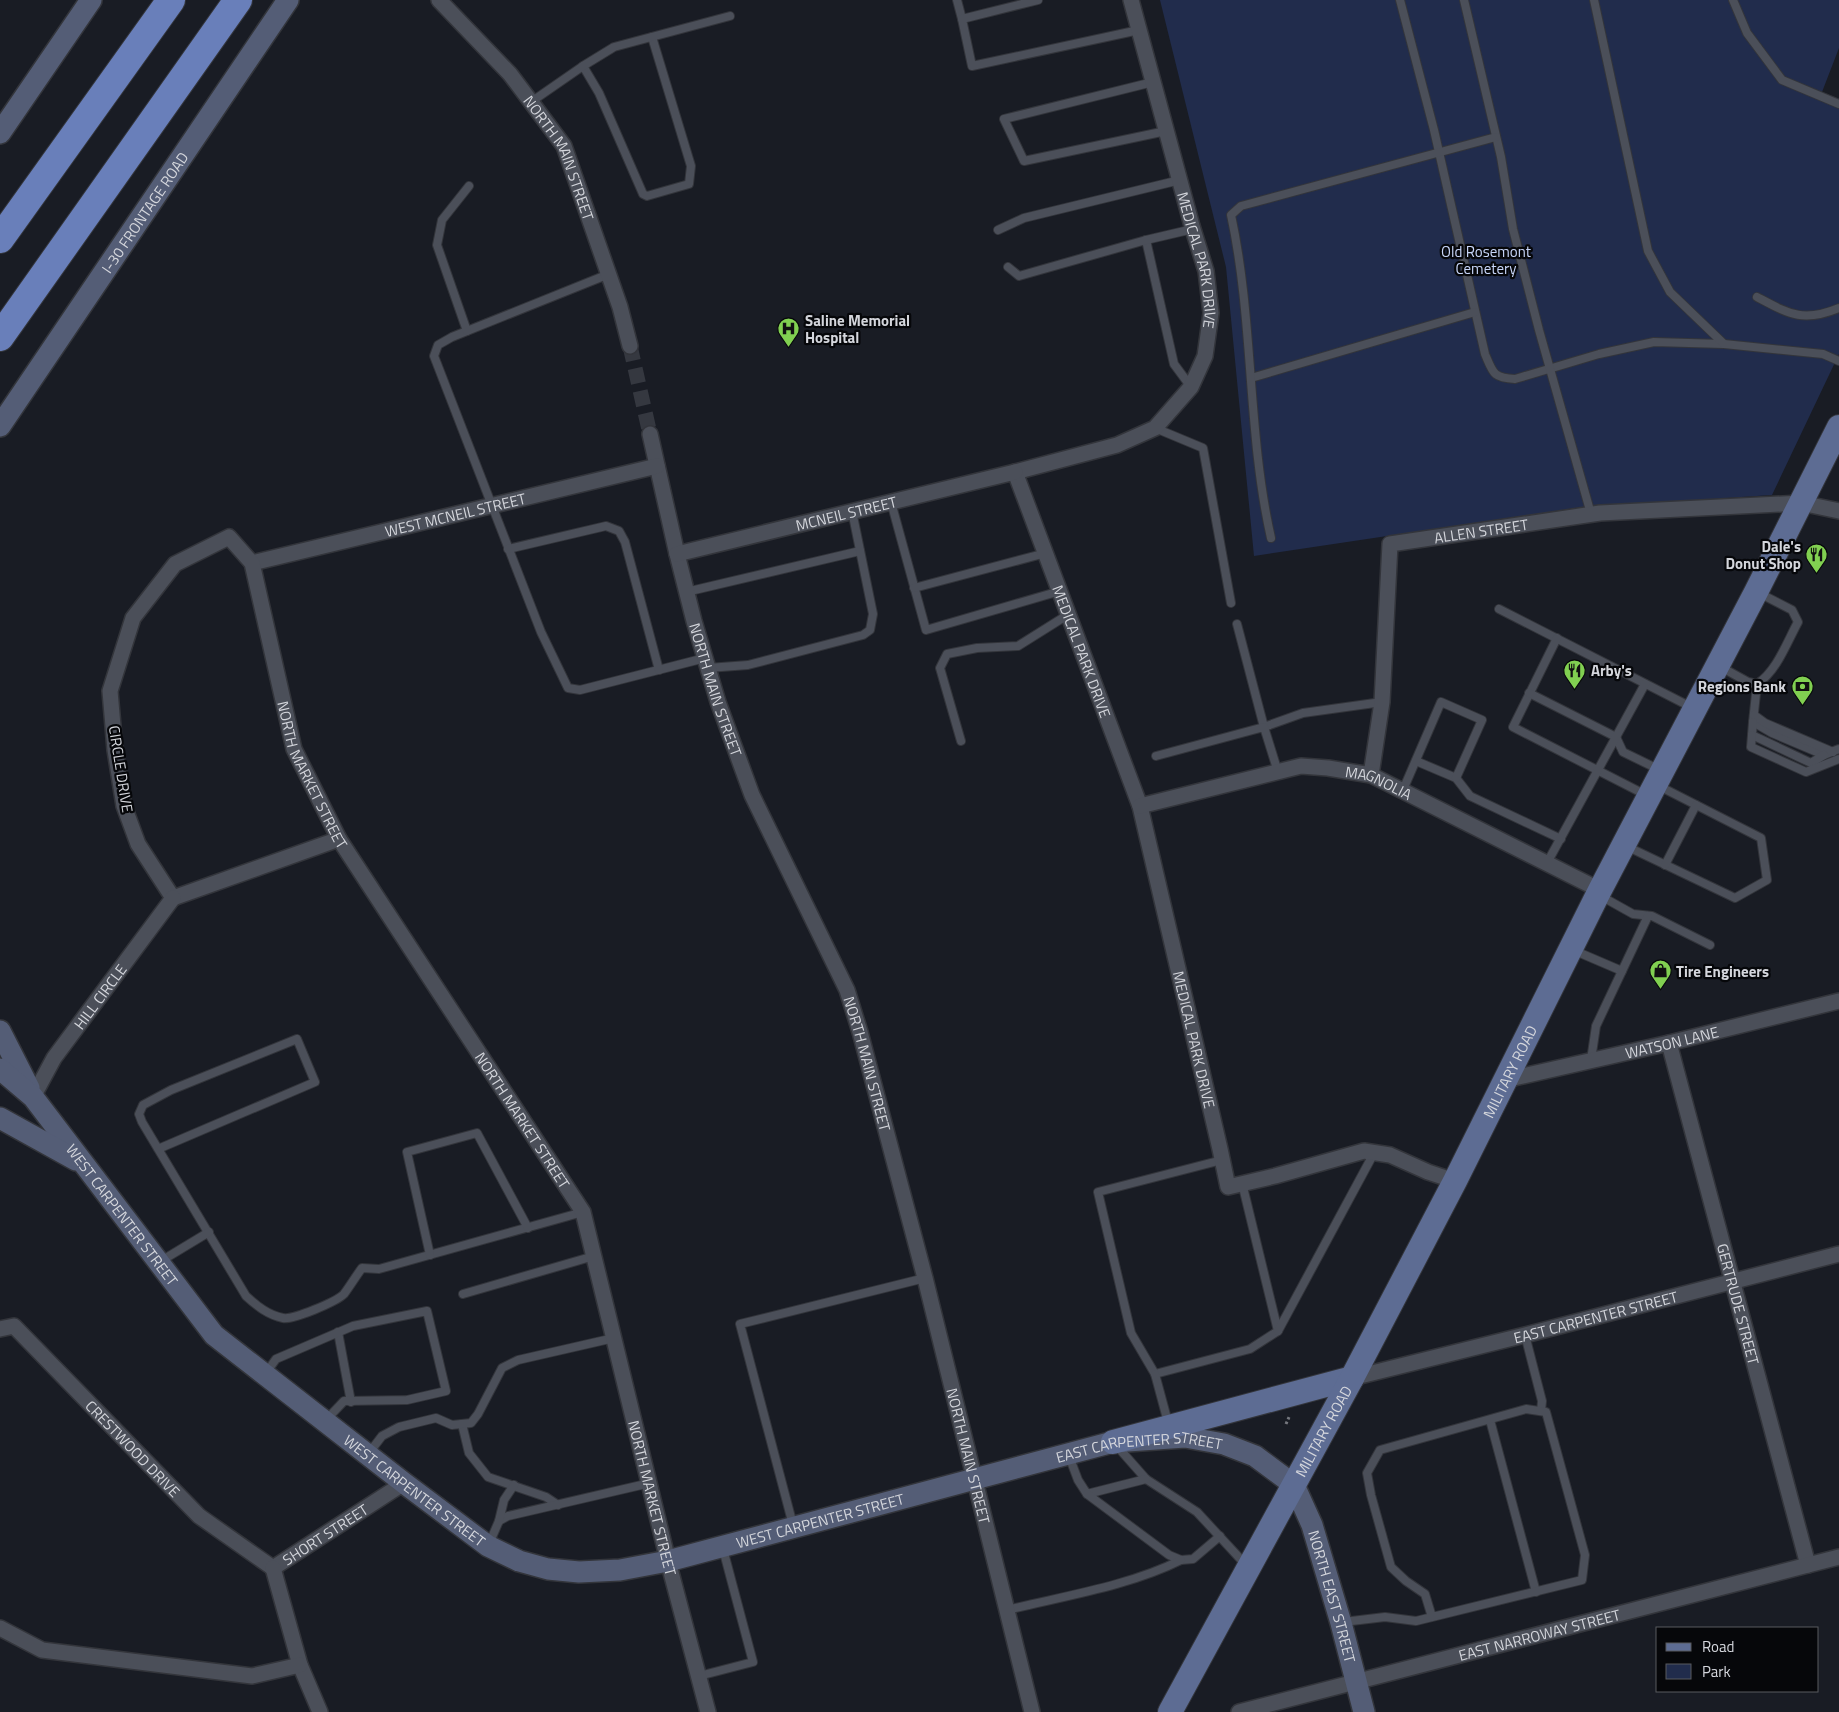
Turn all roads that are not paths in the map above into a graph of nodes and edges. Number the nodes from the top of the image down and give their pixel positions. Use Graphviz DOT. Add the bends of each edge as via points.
graph roads {
  1 [pos="91,0"];
  2 [pos="171,0"];
  3 [pos="238,0"];
  4 [pos="288,0"];
  5 [pos="439,0"];
  6 [pos="957,0"];
  7 [pos="1038,0"];
  8 [pos="1130,0"];
  9 [pos="1400,0"];
  10 [pos="1464,0"];
  11 [pos="1594,0"];
  12 [pos="1733,0"];
  13 [pos="730,16"];
  14 [pos="962,19"];
  15 [pos="1139,30"];
  16 [pos="652,37"];
  17 [pos="583,66"];
  18 [pos="1153,82"];
  19 [pos="531,102"];
  20 [pos="1839,104"];
  21 [pos="1166,131"];
  22 [pos="0,133"];
  23 [pos="1496,137"];
  24 [pos="1439,152"];
  25 [pos="1180,180"];
  26 [pos="469,186"];
  27 [pos="1193,229"];
  28 [pos="998,230"];
  29 [pos="0,239"];
  30 [pos="1146,240"];
  31 [pos="1008,267"];
  32 [pos="609,274"];
  33 [pos="1757,296"];
  34 [pos="1839,308"];
  35 [pos="1475,312"];
  36 [pos="467,331"];
  37 [pos="0,337"];
  38 [pos="1724,344"];
  39 [pos="630,346"];
  40 [pos="1839,361"];
  41 [pos="1550,368"];
  42 [pos="1250,378"];
  43 [pos="1191,387"];
  44 [pos="0,426"];
  45 [pos="1839,427"];
  46 [pos="1155,428"];
  47 [pos="650,434"];
  48 [pos="657,466"];
  49 [pos="1015,472"];
  50 [pos="891,502"];
  51 [pos="1801,503"];
  52 [pos="491,506"];
  53 [pos="852,511"];
  54 [pos="1839,511"];
  55 [pos="1591,514"];
  56 [pos="1271,538"];
  57 [pos="508,549"];
  58 [pos="860,551"];
  59 [pos="1046,553"];
  60 [pos="676,554"];
  61 [pos="252,563"];
  62 [pos="914,588"];
  63 [pos="1060,591"];
  64 [pos="686,592"];
  65 [pos="1756,592"];
  66 [pos="1231,603"];
  67 [pos="1499,609"];
  68 [pos="1069,614"];
  69 [pos="1237,624"];
  70 [pos="1557,638"];
  71 [pos="706,663"];
  72 [pos="1718,665"];
  73 [pos="659,670"];
  74 [pos="1645,684"];
  75 [pos="1757,684"];
  76 [pos="1529,693"];
  77 [pos="1382,702"];
  78 [pos="1695,708"];
  79 [pos="1753,718"];
  80 [pos="1264,727"];
  81 [pos="1752,735"];
  82 [pos="1616,737"];
  83 [pos="961,741"];
  84 [pos="1836,750"];
  85 [pos="1824,755"];
  86 [pos="1156,756"];
  87 [pos="1839,759"];
  88 [pos="1416,761"];
  89 [pos="1598,770"];
  90 [pos="1278,772"];
  91 [pos="1371,775"];
  92 [pos="1456,778"];
  93 [pos="1655,784"];
  94 [pos="1403,790"];
  95 [pos="1696,805"];
  96 [pos="1140,806"];
  97 [pos="339,839"];
  98 [pos="1561,839"];
  99 [pos="1623,845"];
  100 [pos="1547,863"];
  101 [pos="1665,865"];
  102 [pos="1599,892"];
  103 [pos="173,898"];
  104 [pos="1648,916"];
  105 [pos="1710,945"];
  106 [pos="1570,949"];
  107 [pos="1622,971"];
  108 [pos="1839,1001"];
  109 [pos="0,1031"];
  110 [pos="1669,1043"];
  111 [pos="1591,1060"];
  112 [pos="0,1069"];
  113 [pos="1505,1080"];
  114 [pos="33,1097"];
  115 [pos="0,1118"];
  116 [pos="158,1148"];
  117 [pos="1374,1153"];
  118 [pos="1222,1160"];
  119 [pos="83,1164"];
  120 [pos="1455,1181"];
  121 [pos="1242,1183"];
  122 [pos="583,1212"];
  123 [pos="528,1228"];
  124 [pos="209,1232"];
  125 [pos="1839,1254"];
  126 [pos="430,1255"];
  127 [pos="594,1256"];
  128 [pos="159,1262"];
  129 [pos="925,1278"];
  130 [pos="1733,1281"];
  131 [pos="463,1294"];
  132 [pos="0,1329"];
  133 [pos="1278,1331"];
  134 [pos="338,1332"];
  135 [pos="1525,1336"];
  136 [pos="614,1338"];
  137 [pos="1155,1374"];
  138 [pos="265,1375"];
  139 [pos="1352,1378"];
  140 [pos="351,1402"];
  141 [pos="1541,1411"];
  142 [pos="1490,1420"];
  143 [pos="325,1422"];
  144 [pos="462,1424"];
  145 [pos="1169,1427"];
  146 [pos="1113,1442"];
  147 [pos="1068,1454"];
  148 [pos="368,1455"];
  149 [pos="975,1478"];
  150 [pos="1146,1479"];
  151 [pos="404,1483"];
  152 [pos="650,1483"];
  153 [pos="514,1485"];
  154 [pos="1294,1485"];
  155 [pos="1087,1494"];
  156 [pos="558,1505"];
  157 [pos="499,1522"];
  158 [pos="794,1527"];
  159 [pos="1220,1536"];
  160 [pos="488,1546"];
  161 [pos="723,1546"];
  162 [pos="1839,1557"];
  163 [pos="1181,1560"];
  164 [pos="668,1561"];
  165 [pos="1808,1565"];
  166 [pos="273,1568"];
  167 [pos="1248,1568"];
  168 [pos="1536,1592"];
  169 [pos="1007,1610"];
  170 [pos="1432,1617"];
  171 [pos="1341,1623"];
  172 [pos="0,1628"];
  173 [pos="300,1665"];
  174 [pos="698,1676"];
  175 [pos="1356,1681"];
  176 [pos="320,1712"];
  177 [pos="708,1712"];
  178 [pos="1032,1712"];
  179 [pos="1170,1712"];
  180 [pos="1239,1712"];
  181 [pos="1364,1712"];
  1 -- 22 [label="main road"];
  2 -- 29 [label="highway"];
  3 -- 37 [label="highway"];
  4 -- 44 [label="main road, I-30 FRONTAGE ROAD"];
  5 -- 19 [label="street, NORTH MAIN STREET" via="510,74"];
  6 -- 14 [label="lane"];
  7 -- 14 [label="lane"];
  8 -- 15 [label="street, MEDICAL PARK DRIVE"];
  9 -- 24 [label="lane"];
  10 -- 23 [label="lane"];
  11 -- 38 [label="lane" via="1648,251 1670,292"];
  12 -- 20 [label="lane" via="1747,33 1782,80"];
  13 -- 16 [label="lane"];
  14 -- 15 [label="lane" via="972,66"];
  15 -- 18 [label="street, MEDICAL PARK DRIVE"];
  16 -- 17 [label="lane" via="614,47"];
  16 -- 17 [label="lane" via="691,166 689,184 647,196 643,194 599,93"];
  17 -- 19 [label="lane"];
  18 -- 21 [label="street, MEDICAL PARK DRIVE"];
  18 -- 21 [label="lane" via="1004,119 1024,162"];
  19 -- 32 [label="street, NORTH MAIN STREET" via="564,146"];
  21 -- 25 [label="street, MEDICAL PARK DRIVE"];
  23 -- 24 [label="lane"];
  23 -- 41 [label="lane" via="1514,229"];
  24 -- 35 [label="lane"];
  24 -- 42 [label="lane" via="1241,206 1232,215 1241,264"];
  25 -- 27 [label="street, MEDICAL PARK DRIVE"];
  25 -- 28 [label="lane" via="1024,218"];
  26 -- 36 [label="lane" via="442,220 437,245"];
  27 -- 30 [label="lane"];
  27 -- 43 [label="street, MEDICAL PARK DRIVE" via="1206,271 1211,313 1205,356"];
  30 -- 31 [label="lane" via="1019,276"];
  30 -- 43 [label="lane" via="1174,364"];
  32 -- 36 [label="lane"];
  32 -- 39 [label="street, NORTH MAIN STREET"];
  33 -- 34 [label="lane" via="1789,314 1819,315"];
  35 -- 41 [label="lane" via="1485,354 1492,370 1501,378 1515,379"];
  35 -- 42 [label="lane"];
  36 -- 52 [label="lane" via="438,346 434,356"];
  38 -- 40 [label="lane" via="1824,354"];
  38 -- 41 [label="lane" via="1654,342"];
  41 -- 55 [label="lane"];
  42 -- 56 [label="lane"];
  43 -- 46 [label="street, MEDICAL PARK DRIVE"];
  45 -- 51 [label="main road, MILITARY ROAD"];
  46 -- 49 [label="street, MEDICAL PARK DRIVE" via="1118,445"];
  46 -- 66 [label="lane" via="1203,448"];
  47 -- 48 [label="street, NORTH MAIN STREET"];
  48 -- 52 [label="street, WEST MCNEIL STREET"];
  48 -- 60 [label="street, NORTH MAIN STREET"];
  49 -- 50 [label="street, MCNEIL STREET"];
  49 -- 59 [label="street, MEDICAL PARK DRIVE"];
  50 -- 53 [label="street, MCNEIL STREET"];
  50 -- 62 [label="lane"];
  51 -- 54 [label="street, ALLEN STREET"];
  51 -- 55 [label="street, ALLEN STREET"];
  51 -- 65 [label="main road, MILITARY ROAD"];
  52 -- 57 [label="lane"];
  52 -- 61 [label="street, WEST MCNEIL STREET"];
  53 -- 58 [label="lane"];
  53 -- 60 [label="street, MCNEIL STREET"];
  55 -- 77 [label="street, ALLEN STREET" via="1390,544"];
  57 -- 73 [label="lane" via="541,632 568,688 580,690"];
  57 -- 73 [label="lane" via="606,526 619,531 625,542"];
  58 -- 64 [label="lane"];
  58 -- 71 [label="lane" via="873,614 870,630 863,635 748,665"];
  59 -- 62 [label="lane"];
  59 -- 63 [label="street, MEDICAL PARK DRIVE"];
  60 -- 64 [label="street, NORTH MAIN STREET"];
  61 -- 97 [label="street, NORTH MARKET STREET" via="294,749"];
  61 -- 103 [label="street, CIRCLE DRIVE" via="229,537 175,564 133,618 110,691 124,806 138,844"];
  62 -- 63 [label="lane" via="926,630"];
  63 -- 68 [label="street, MEDICAL PARK DRIVE"];
  64 -- 71 [label="street, NORTH MAIN STREET"];
  65 -- 72 [label="main road, MILITARY ROAD"];
  65 -- 75 [label="lane" via="1792,610 1798,622 1773,667"];
  67 -- 70 [label="lane"];
  68 -- 83 [label="lane" via="1018,646 977,648 947,654 940,668"];
  68 -- 96 [label="street, MEDICAL PARK DRIVE"];
  69 -- 80 [label="lane"];
  70 -- 74 [label="lane"];
  70 -- 76 [label="lane"];
  71 -- 73 [label="lane"];
  71 -- 129 [label="street, NORTH MAIN STREET" via="752,795 847,990"];
  72 -- 75 [label="lane"];
  72 -- 78 [label="main road, MILITARY ROAD"];
  74 -- 78 [label="lane"];
  74 -- 82 [label="lane"];
  75 -- 79 [label="lane"];
  76 -- 82 [label="lane"];
  76 -- 89 [label="lane" via="1513,727"];
  77 -- 80 [label="lane" via="1303,713"];
  77 -- 91 [label="street, ALLEN STREET"];
  78 -- 93 [label="main road, MILITARY ROAD"];
  79 -- 81 [label="lane"];
  79 -- 84 [label="lane"];
  79 -- 85 [label="lane" via="1772,733"];
  80 -- 86 [label="lane"];
  80 -- 90 [label="lane"];
  81 -- 85 [label="lane" via="1811,763"];
  81 -- 87 [label="lane" via="1751,747 1806,772"];
  82 -- 89 [label="lane"];
  82 -- 93 [label="lane" via="1622,752"];
  84 -- 85 [label="lane"];
  88 -- 92 [label="lane"];
  88 -- 92 [label="lane" via="1442,702 1482,720"];
  88 -- 94 [label="lane"];
  89 -- 93 [label="lane"];
  89 -- 98 [label="lane"];
  90 -- 91 [label="street, MAGNOLIA" via="1301,766"];
  90 -- 96 [label="street, MAGNOLIA"];
  91 -- 94 [label="street, MAGNOLIA"];
  92 -- 98 [label="lane" via="1470,796"];
  93 -- 95 [label="lane"];
  93 -- 99 [label="main road, MILITARY ROAD"];
  94 -- 100 [label="street, MAGNOLIA"];
  95 -- 101 [label="lane"];
  95 -- 101 [label="lane" via="1761,838 1767,880 1735,898"];
  96 -- 118 [label="street, MEDICAL PARK DRIVE"];
  97 -- 103 [label="street"];
  97 -- 122 [label="street, NORTH MARKET STREET"];
  98 -- 100 [label="lane"];
  99 -- 101 [label="lane"];
  99 -- 102 [label="main road, MILITARY ROAD"];
  100 -- 102 [label="street, MAGNOLIA"];
  102 -- 104 [label="lane" via="1633,914"];
  102 -- 106 [label="main road, MILITARY ROAD"];
  103 -- 114 [label="street, HILL CIRCLE" via="54,1058"];
  104 -- 105 [label="lane"];
  104 -- 107 [label="lane"];
  106 -- 107 [label="lane"];
  106 -- 113 [label="main road, MILITARY ROAD"];
  107 -- 111 [label="lane" via="1596,1026"];
  108 -- 110 [label="street, WATSON LANE"];
  109 -- 114 [label="main road"];
  110 -- 111 [label="street, WATSON LANE"];
  110 -- 130 [label="street, GERTRUDE STREET"];
  111 -- 113 [label="street, WATSON LANE"];
  112 -- 114 [label="main road, WEST CARPENTER STREET"];
  113 -- 120 [label="main road, MILITARY ROAD"];
  114 -- 119 [label="main road, WEST CARPENTER STREET"];
  115 -- 119 [label="main road"];
  116 -- 116 [label="lane" via="139,1114 143,1105 171,1090 297,1039 315,1082"];
  116 -- 124 [label="lane"];
  117 -- 120 [label="street" via="1390,1155"];
  117 -- 121 [label="street" via="1364,1151"];
  117 -- 133 [label="lane"];
  118 -- 121 [label="street, MEDICAL PARK DRIVE" via="1228,1187"];
  118 -- 137 [label="lane" via="1098,1192 1131,1333"];
  119 -- 128 [label="main road, WEST CARPENTER STREET"];
  120 -- 139 [label="main road, MILITARY ROAD"];
  121 -- 133 [label="lane"];
  122 -- 123 [label="lane"];
  122 -- 127 [label="street, NORTH MARKET STREET"];
  123 -- 126 [label="lane"];
  123 -- 126 [label="lane" via="477,1133 407,1152"];
  124 -- 126 [label="lane" via="246,1296 273,1316 286,1319 318,1309 343,1295 362,1268 379,1269"];
  124 -- 128 [label="lane"];
  125 -- 130 [label="street, EAST CARPENTER STREET"];
  127 -- 131 [label="lane"];
  127 -- 136 [label="street, NORTH MARKET STREET"];
  128 -- 138 [label="main road, WEST CARPENTER STREET" via="214,1335"];
  129 -- 149 [label="street, NORTH MAIN STREET"];
  129 -- 158 [label="lane" via="740,1324"];
  130 -- 135 [label="street, EAST CARPENTER STREET"];
  130 -- 165 [label="street, GERTRUDE STREET"];
  132 -- 166 [label="street, CRESTWOOD DRIVE" via="14,1326 199,1516"];
  133 -- 137 [label="lane" via="1250,1350"];
  134 -- 138 [label="lane" via="276,1360"];
  134 -- 140 [label="lane"];
  134 -- 140 [label="lane" via="427,1311 446,1391 407,1400"];
  135 -- 139 [label="street, EAST CARPENTER STREET"];
  135 -- 141 [label="lane" via="1542,1401"];
  136 -- 144 [label="lane" via="518,1360 502,1368 478,1414 470,1423"];
  136 -- 152 [label="street, NORTH MARKET STREET"];
  137 -- 145 [label="lane"];
  138 -- 143 [label="main road, WEST CARPENTER STREET"];
  139 -- 145 [label="main road"];
  139 -- 154 [label="main road, MILITARY ROAD"];
  140 -- 143 [label="lane" via="344,1401"];
  141 -- 142 [label="lane" via="1526,1410"];
  141 -- 168 [label="lane" via="1546,1412 1585,1555 1582,1580"];
  142 -- 168 [label="lane"];
  142 -- 170 [label="lane" via="1380,1450 1367,1473 1391,1567 1425,1594"];
  143 -- 148 [label="main road, WEST CARPENTER STREET"];
  144 -- 148 [label="lane" via="452,1425 436,1418 399,1428 382,1436"];
  144 -- 153 [label="lane" via="469,1453 488,1477"];
  145 -- 146 [label="main road"];
  146 -- 147 [label="main road, EAST CARPENTER STREET"];
  146 -- 150 [label="lane"];
  146 -- 154 [label="main road, EAST CARPENTER STREET" via="1185,1436 1224,1444 1255,1456"];
  147 -- 149 [label="main road, EAST CARPENTER STREET"];
  147 -- 155 [label="lane"];
  148 -- 151 [label="main road, WEST CARPENTER STREET"];
  149 -- 158 [label="main road, WEST CARPENTER STREET"];
  149 -- 169 [label="street, NORTH MAIN STREET"];
  150 -- 155 [label="lane"];
  150 -- 159 [label="lane" via="1197,1512"];
  151 -- 160 [label="main road, WEST CARPENTER STREET"];
  151 -- 166 [label="street, SHORT STREET"];
  152 -- 156 [label="lane"];
  152 -- 164 [label="street, NORTH MARKET STREET"];
  153 -- 156 [label="lane"];
  153 -- 157 [label="lane" via="504,1500"];
  154 -- 167 [label="main road, MILITARY ROAD"];
  154 -- 171 [label="main road, NORTH EAST STREET" via="1312,1525"];
  155 -- 163 [label="lane" via="1169,1555"];
  156 -- 157 [label="lane" via="508,1516"];
  157 -- 160 [label="lane"];
  158 -- 161 [label="main road, WEST CARPENTER STREET"];
  159 -- 163 [label="lane" via="1193,1558"];
  159 -- 167 [label="lane"];
  160 -- 164 [label="main road, WEST CARPENTER STREET" via="519,1561 578,1572 620,1570"];
  161 -- 164 [label="main road, WEST CARPENTER STREET"];
  161 -- 174 [label="lane" via="753,1662"];
  162 -- 165 [label="street, EAST NARROWAY STREET"];
  163 -- 169 [label="lane" via="1160,1571"];
  164 -- 174 [label="street, NORTH MARKET STREET"];
  165 -- 175 [label="street, EAST NARROWAY STREET"];
  166 -- 173 [label="street, SHORT STREET"];
  167 -- 179 [label="main road, MILITARY ROAD"];
  168 -- 170 [label="lane"];
  169 -- 178 [label="street, NORTH MAIN STREET"];
  170 -- 171 [label="lane" via="1416,1621 1385,1617"];
  171 -- 175 [label="main road, NORTH EAST STREET"];
  172 -- 173 [label="street" via="42,1650 252,1676"];
  173 -- 176 [label="street, SHORT STREET"];
  174 -- 177 [label="street, NORTH MARKET STREET"];
  175 -- 180 [label="street, EAST NARROWAY STREET"];
  175 -- 181 [label="main road, NORTH EAST STREET"];
}
